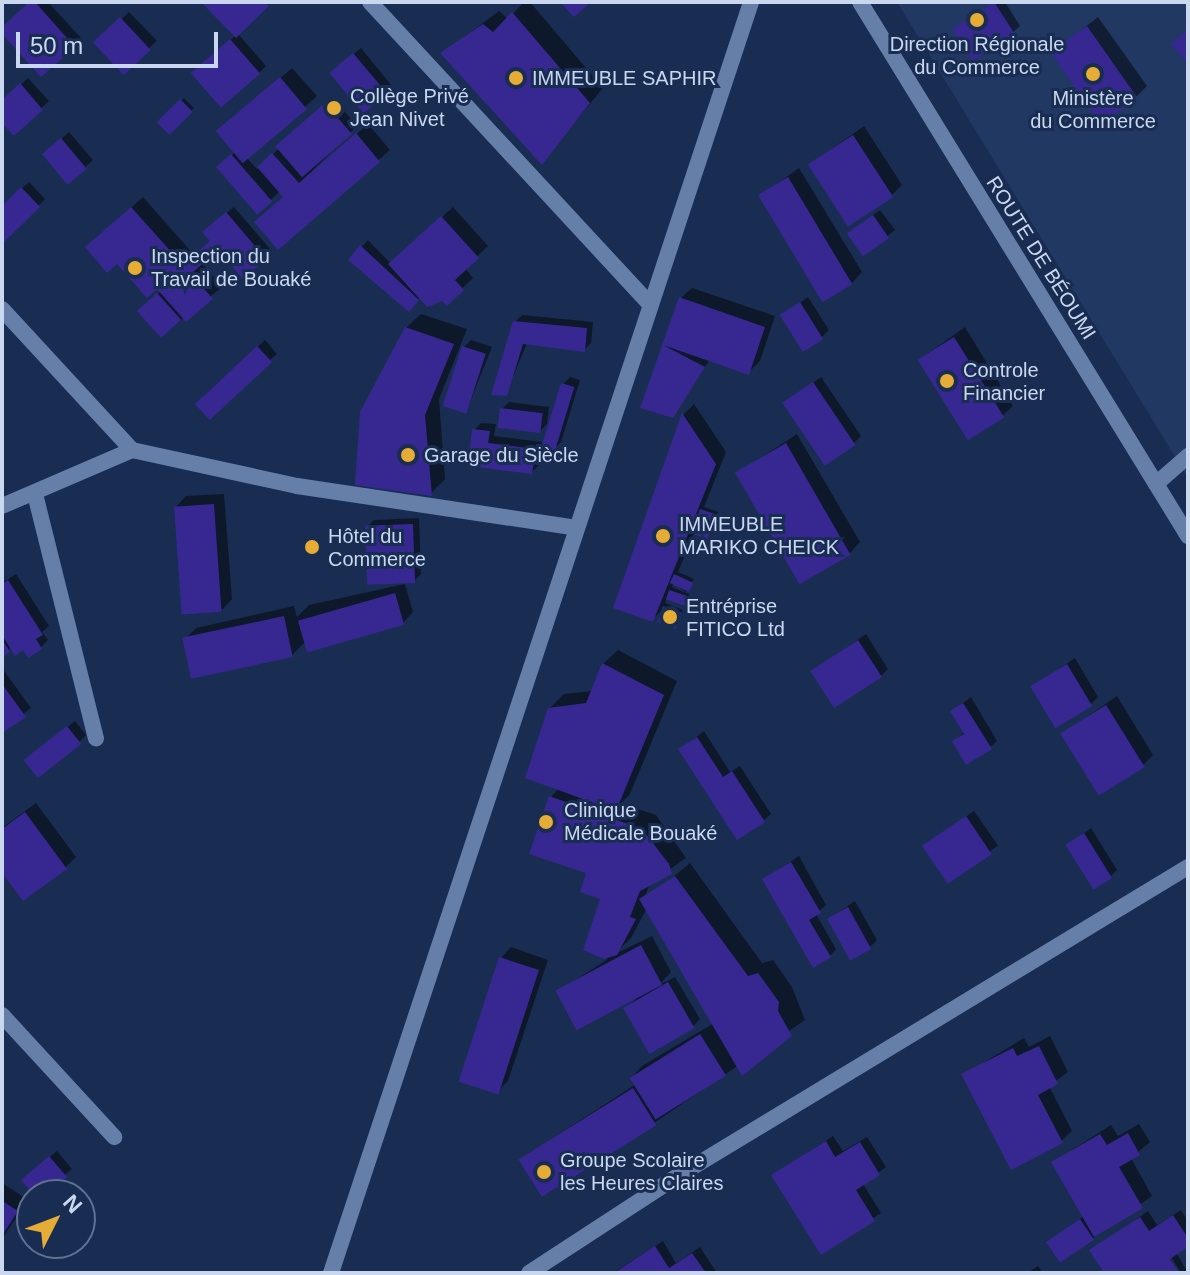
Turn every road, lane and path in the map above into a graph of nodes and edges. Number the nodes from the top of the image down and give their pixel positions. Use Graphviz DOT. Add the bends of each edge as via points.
graph roads {
  1 [pos="370,2"];
  2 [pos="751,2"];
  3 [pos="860,2"];
  4 [pos="651,305"];
  5 [pos="2,309"];
  6 [pos="132,450"];
  7 [pos="1188,456"];
  8 [pos="1156,484"];
  9 [pos="35,494"];
  10 [pos="2,506"];
  11 [pos="577,528"];
  12 [pos="1188,536"];
  13 [pos="96,739"];
  14 [pos="1188,867"];
  15 [pos="2,1015"];
  16 [pos="114,1137"];
  17 [pos="331,1273"];
  18 [pos="529,1273"];
  1 -- 4 [label="street"];
  2 -- 4 [label="street"];
  3 -- 8 [label="street, ROUTE DE BÉOUMI"];
  4 -- 11 [label="street"];
  5 -- 6 [label="street"];
  6 -- 9 [label="street"];
  6 -- 11 [label="street" via="297,486"];
  7 -- 8 [label="street"];
  8 -- 12 [label="street, ROUTE DE BÉOUMI"];
  9 -- 10 [label="street"];
  9 -- 13 [label="street"];
  11 -- 17 [label="street"];
  14 -- 18 [label="street" via="673,1179"];
  15 -- 16 [label="street"];
}
